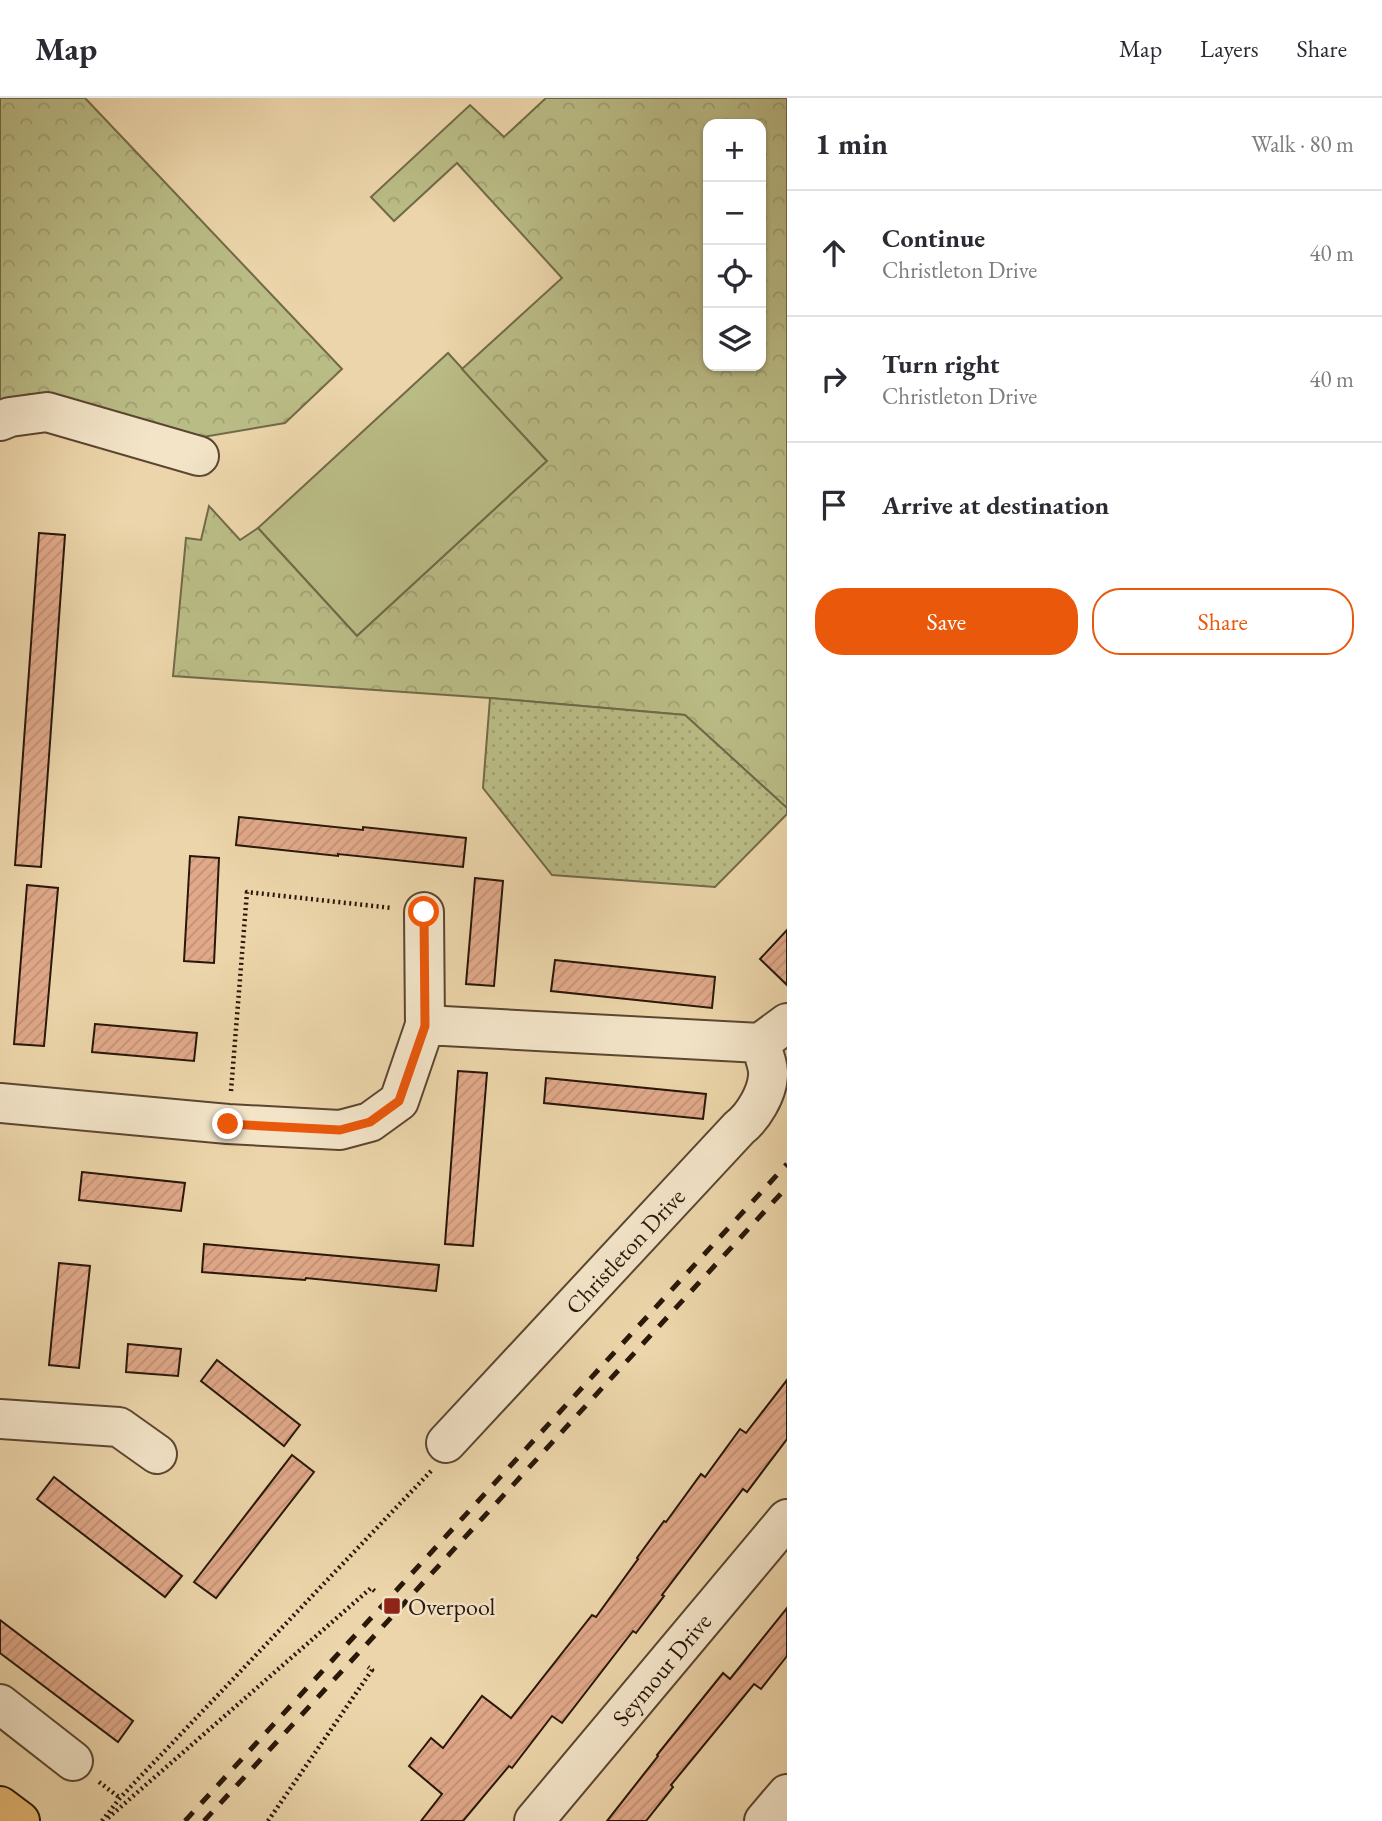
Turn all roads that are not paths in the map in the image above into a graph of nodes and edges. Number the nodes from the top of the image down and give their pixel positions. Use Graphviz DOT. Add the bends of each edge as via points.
graph roads {
  1 [pos="0,421"];
  2 [pos="199,456"];
  3 [pos="424,912"];
  4 [pos="425,1026"];
  5 [pos="774,1033"];
  6 [pos="0,1103"];
  7 [pos="0,1419"];
  8 [pos="446,1443"];
  9 [pos="157,1454"];
  10 [pos="787,1519"];
  11 [pos="0,1704"];
  12 [pos="73,1761"];
  13 [pos="787,1794"];
  14 [pos="0,1806"];
  15 [pos="20,1821"];
  16 [pos="534,1821"];
  17 [pos="764,1821"];
  1 -- 2 [label="street" via="47,412"];
  3 -- 4 [label="street"];
  4 -- 5 [label="street, Christleton Drive"];
  4 -- 6 [label="street" via="399,1101 370,1122 340,1130"];
  5 -- 8 [label="street, Christleton Drive" via="769,1075 751,1119"];
  7 -- 9 [label="street" via="118,1427"];
  10 -- 16 [label="street, Seymour Drive"];
  11 -- 12 [label="street"];
  13 -- 17 [label="street"];
  14 -- 15 [label="main road"];
}
